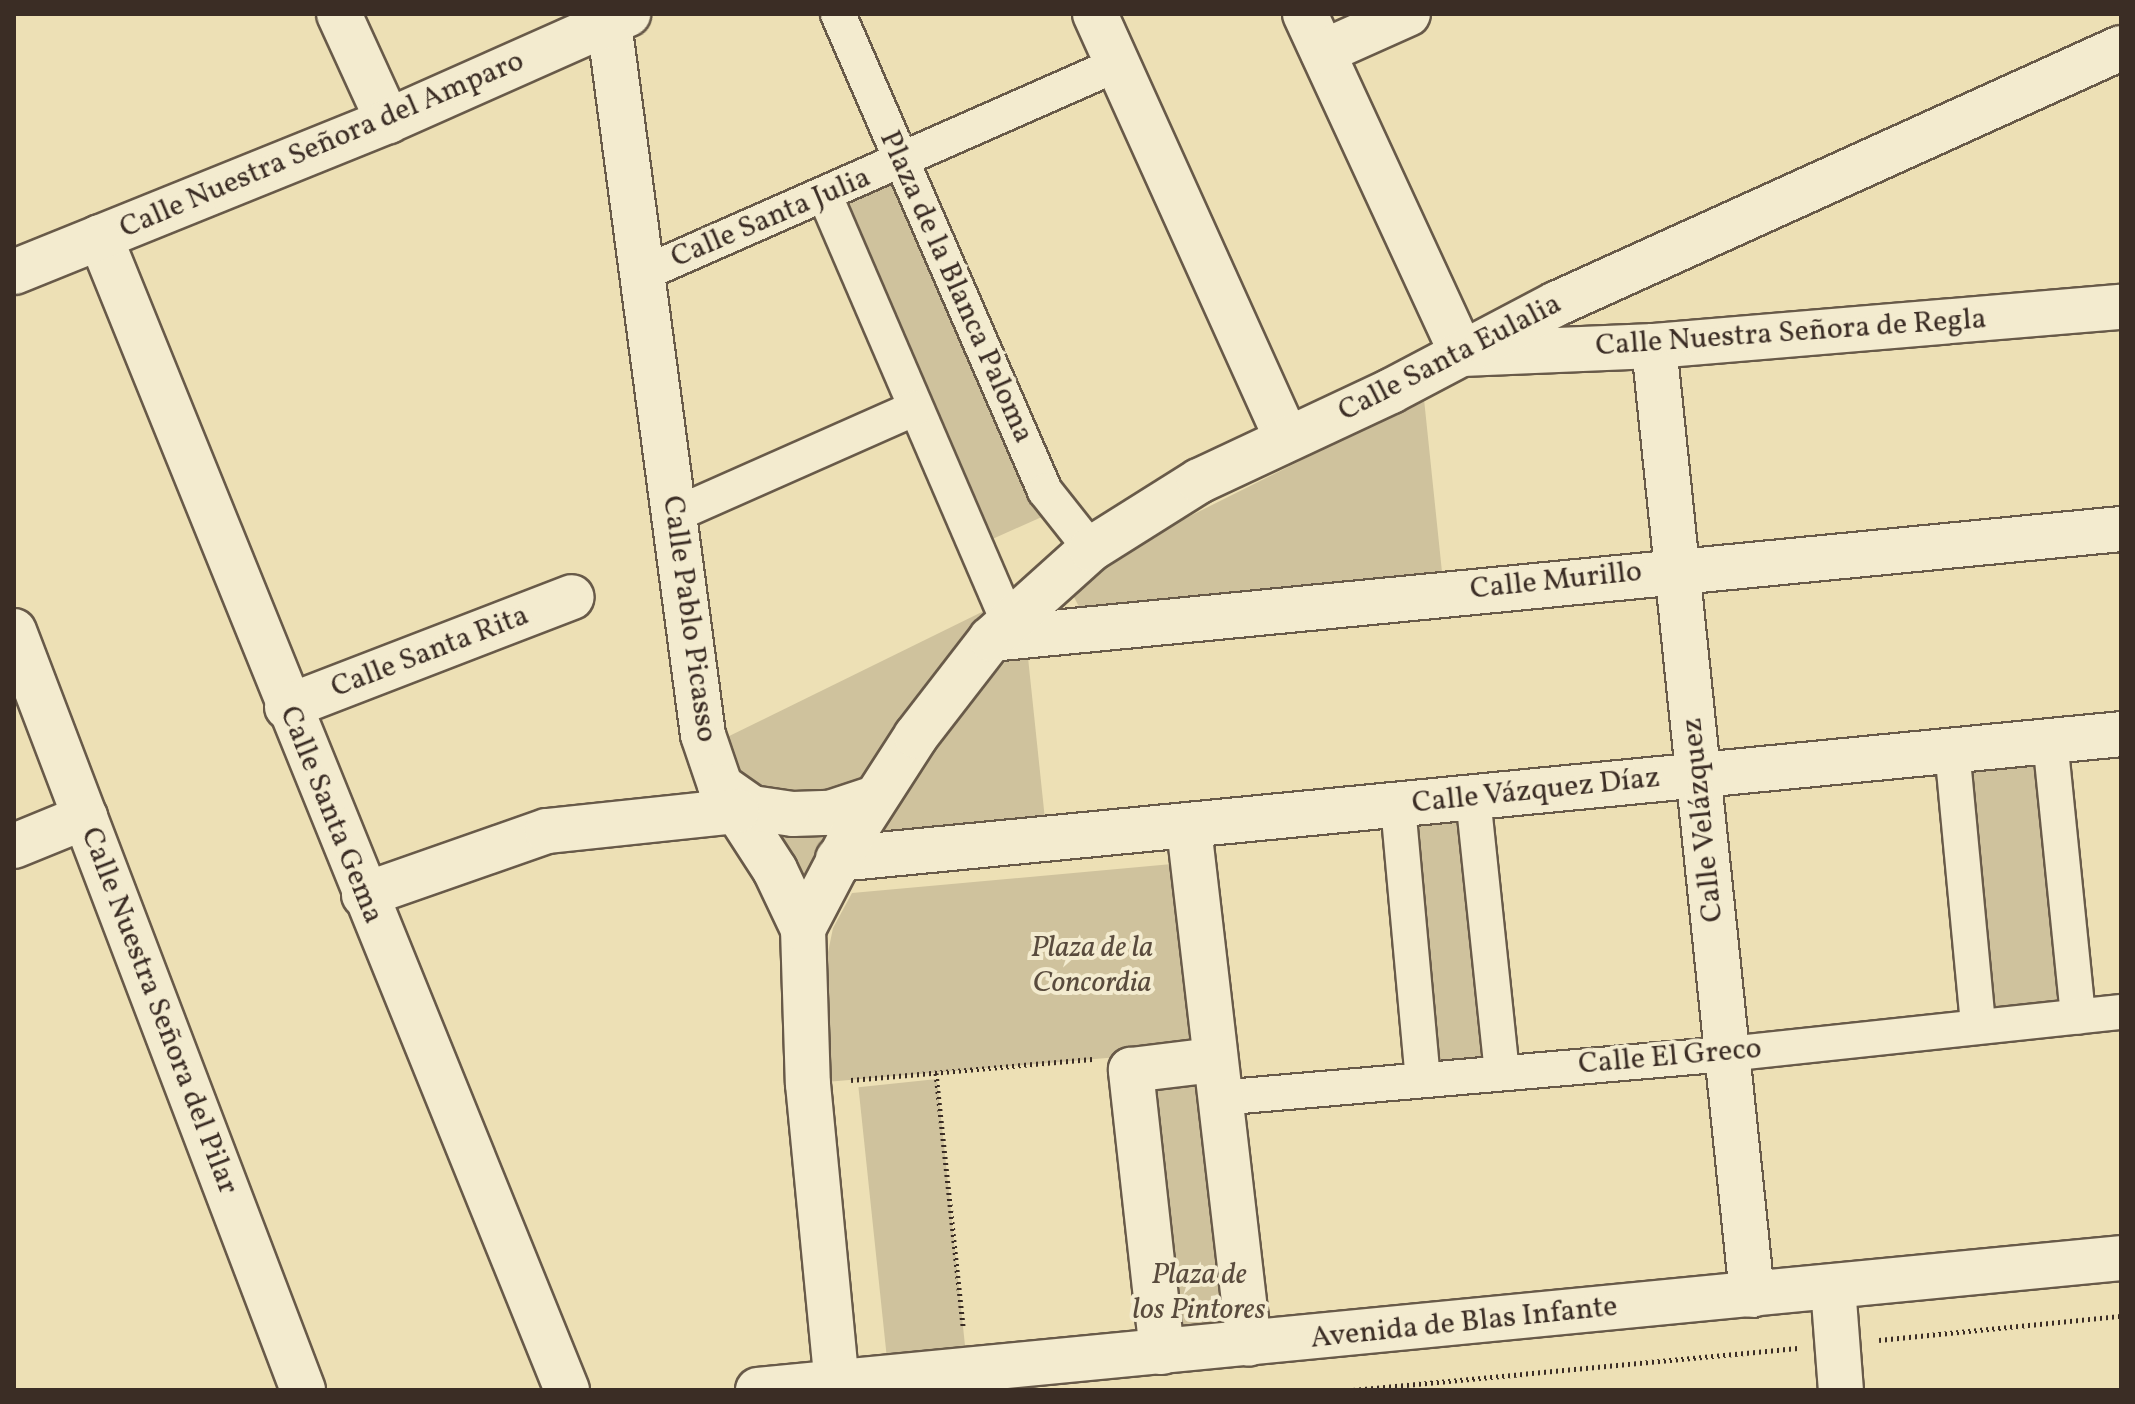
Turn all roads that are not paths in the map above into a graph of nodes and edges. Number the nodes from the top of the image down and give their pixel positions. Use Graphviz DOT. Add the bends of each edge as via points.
graph roads {
  1 [pos="339,14"];
  2 [pos="838,14"];
  3 [pos="1095,14"];
  4 [pos="1408,14"];
  5 [pos="619,18"];
  6 [pos="1314,33"];
  7 [pos="2121,48"];
  8 [pos="1118,64"];
  9 [pos="388,121"];
  10 [pos="901,162"];
  11 [pos="825,196"];
  12 [pos="100,237"];
  13 [pos="14,272"];
  14 [pos="642,274"];
  15 [pos="2121,307"];
  16 [pos="1654,346"];
  17 [pos="1462,354"];
  18 [pos="915,408"];
  19 [pos="1287,439"];
  20 [pos="674,515"];
  21 [pos="2121,529"];
  22 [pos="1091,549"];
  23 [pos="1676,568"];
  24 [pos="572,597"];
  25 [pos="14,631"];
  26 [pos="1000,631"];
  27 [pos="287,707"];
  28 [pos="2121,734"];
  29 [pos="2050,740"];
  30 [pos="1952,749"];
  31 [pos="1698,774"];
  32 [pos="1473,797"];
  33 [pos="729,798"];
  34 [pos="875,798"];
  35 [pos="1398,806"];
  36 [pos="85,817"];
  37 [pos="1189,828"];
  38 [pos="14,846"];
  39 [pos="838,859"];
  40 [pos="364,895"];
  41 [pos="803,929"];
  42 [pos="2121,1012"];
  43 [pos="2078,1017"];
  44 [pos="1978,1026"];
  45 [pos="1727,1054"];
  46 [pos="1502,1071"];
  47 [pos="1216,1079"];
  48 [pos="1423,1079"];
  49 [pos="2121,1258"];
  50 [pos="1833,1287"];
  51 [pos="1752,1295"];
  52 [pos="1249,1344"];
  53 [pos="1162,1352"];
  54 [pos="895,1385"];
  55 [pos="837,1386"];
  56 [pos="303,1390"];
  57 [pos="567,1390"];
  58 [pos="758,1390"];
  59 [pos="1841,1390"];
  1 -- 9 [label="street"];
  2 -- 10 [label="street, Plaza de la Blanca Paloma"];
  3 -- 8 [label="street"];
  4 -- 6 [label="street"];
  5 -- 9 [label="street, Calle Nuestra Señora del Amparo"];
  5 -- 14 [label="street, Calle Pablo Picasso"];
  6 -- 17 [label="street"];
  7 -- 17 [label="street, Calle Santa Eulalia" via="1556,304"];
  8 -- 10 [label="street, Calle Santa Julia"];
  8 -- 19 [label="street"];
  9 -- 12 [label="street, Calle Nuestra Señora del Amparo"];
  10 -- 11 [label="street, Calle Santa Julia"];
  10 -- 22 [label="street, Plaza de la Blanca Paloma" via="1045,491"];
  11 -- 14 [label="street, Calle Santa Julia"];
  11 -- 18 [label="street"];
  12 -- 13 [label="street, Calle Nuestra Señora del Amparo"];
  12 -- 27 [label="street, Calle Santa Gema"];
  14 -- 20 [label="street, Calle Pablo Picasso"];
  15 -- 16 [label="street, Calle Nuestra Señora de Regla"];
  16 -- 17 [label="street, Calle Nuestra Señora de Regla"];
  16 -- 23 [label="street, Calle Velázquez"];
  17 -- 19 [label="street, Calle Santa Eulalia"];
  18 -- 20 [label="street"];
  18 -- 26 [label="street"];
  19 -- 22 [label="street, Calle Santa Eulalia" via="1199,481"];
  20 -- 33 [label="street, Calle Pablo Picasso" via="703,735"];
  21 -- 23 [label="street, Calle Murillo"];
  22 -- 26 [label="street, Calle Santa Eulalia"];
  23 -- 26 [label="street, Calle Murillo"];
  23 -- 31 [label="street, Calle Velázquez"];
  24 -- 27 [label="street, Calle Santa Rita"];
  25 -- 36 [label="street, Calle Nuestra Señora del Pilar"];
  26 -- 34 [label="street, Calle Santa Eulalia"];
  27 -- 40 [label="street, Calle Santa Gema"];
  28 -- 29 [label="street, Calle Vázquez Díaz"];
  29 -- 30 [label="street, Calle Vázquez Díaz"];
  29 -- 43 [label="street"];
  30 -- 31 [label="street, Calle Vázquez Díaz"];
  30 -- 44 [label="street"];
  31 -- 32 [label="street, Calle Vázquez Díaz"];
  31 -- 45 [label="street, Calle Velázquez"];
  32 -- 35 [label="street, Calle Vázquez Díaz"];
  32 -- 46 [label="street"];
  33 -- 34 [label="street" via="752,808 793,814 830,813"];
  33 -- 40 [label="street" via="547,831"];
  33 -- 41 [label="street, Calle Pablo Picasso" via="775,870"];
  34 -- 39 [label="street, Calle Santa Eulalia"];
  35 -- 37 [label="street, Calle Vázquez Díaz"];
  35 -- 48 [label="street"];
  36 -- 38 [label="street"];
  36 -- 56 [label="street, Calle Nuestra Señora del Pilar"];
  37 -- 39 [label="street, Calle Vázquez Díaz"];
  37 -- 47 [label="street"];
  39 -- 41 [label="street, Calle Santa Eulalia"];
  40 -- 57 [label="street, Calle Santa Gema"];
  41 -- 55 [label="street, Calle Pablo Picasso" via="808,1084"];
  42 -- 43 [label="street, Calle El Greco"];
  43 -- 44 [label="street, Calle El Greco"];
  44 -- 45 [label="street, Calle El Greco"];
  45 -- 46 [label="street, Calle El Greco"];
  45 -- 51 [label="street, Calle Velázquez"];
  46 -- 48 [label="street, Calle El Greco"];
  47 -- 48 [label="street, Calle El Greco"];
  47 -- 52 [label="street"];
  47 -- 53 [label="street" via="1131,1070"];
  49 -- 50 [label="street, Avenida de Blas Infante"];
  50 -- 51 [label="street, Avenida de Blas Infante"];
  50 -- 59 [label="street"];
  51 -- 52 [label="street, Avenida de Blas Infante"];
  52 -- 53 [label="street, Avenida de Blas Infante"];
  53 -- 54 [label="street, Avenida de Blas Infante" via="967,1372"];
  54 -- 55 [label="street, Avenida de Blas Infante"];
  55 -- 58 [label="street, Avenida de Blas Infante"];
}
